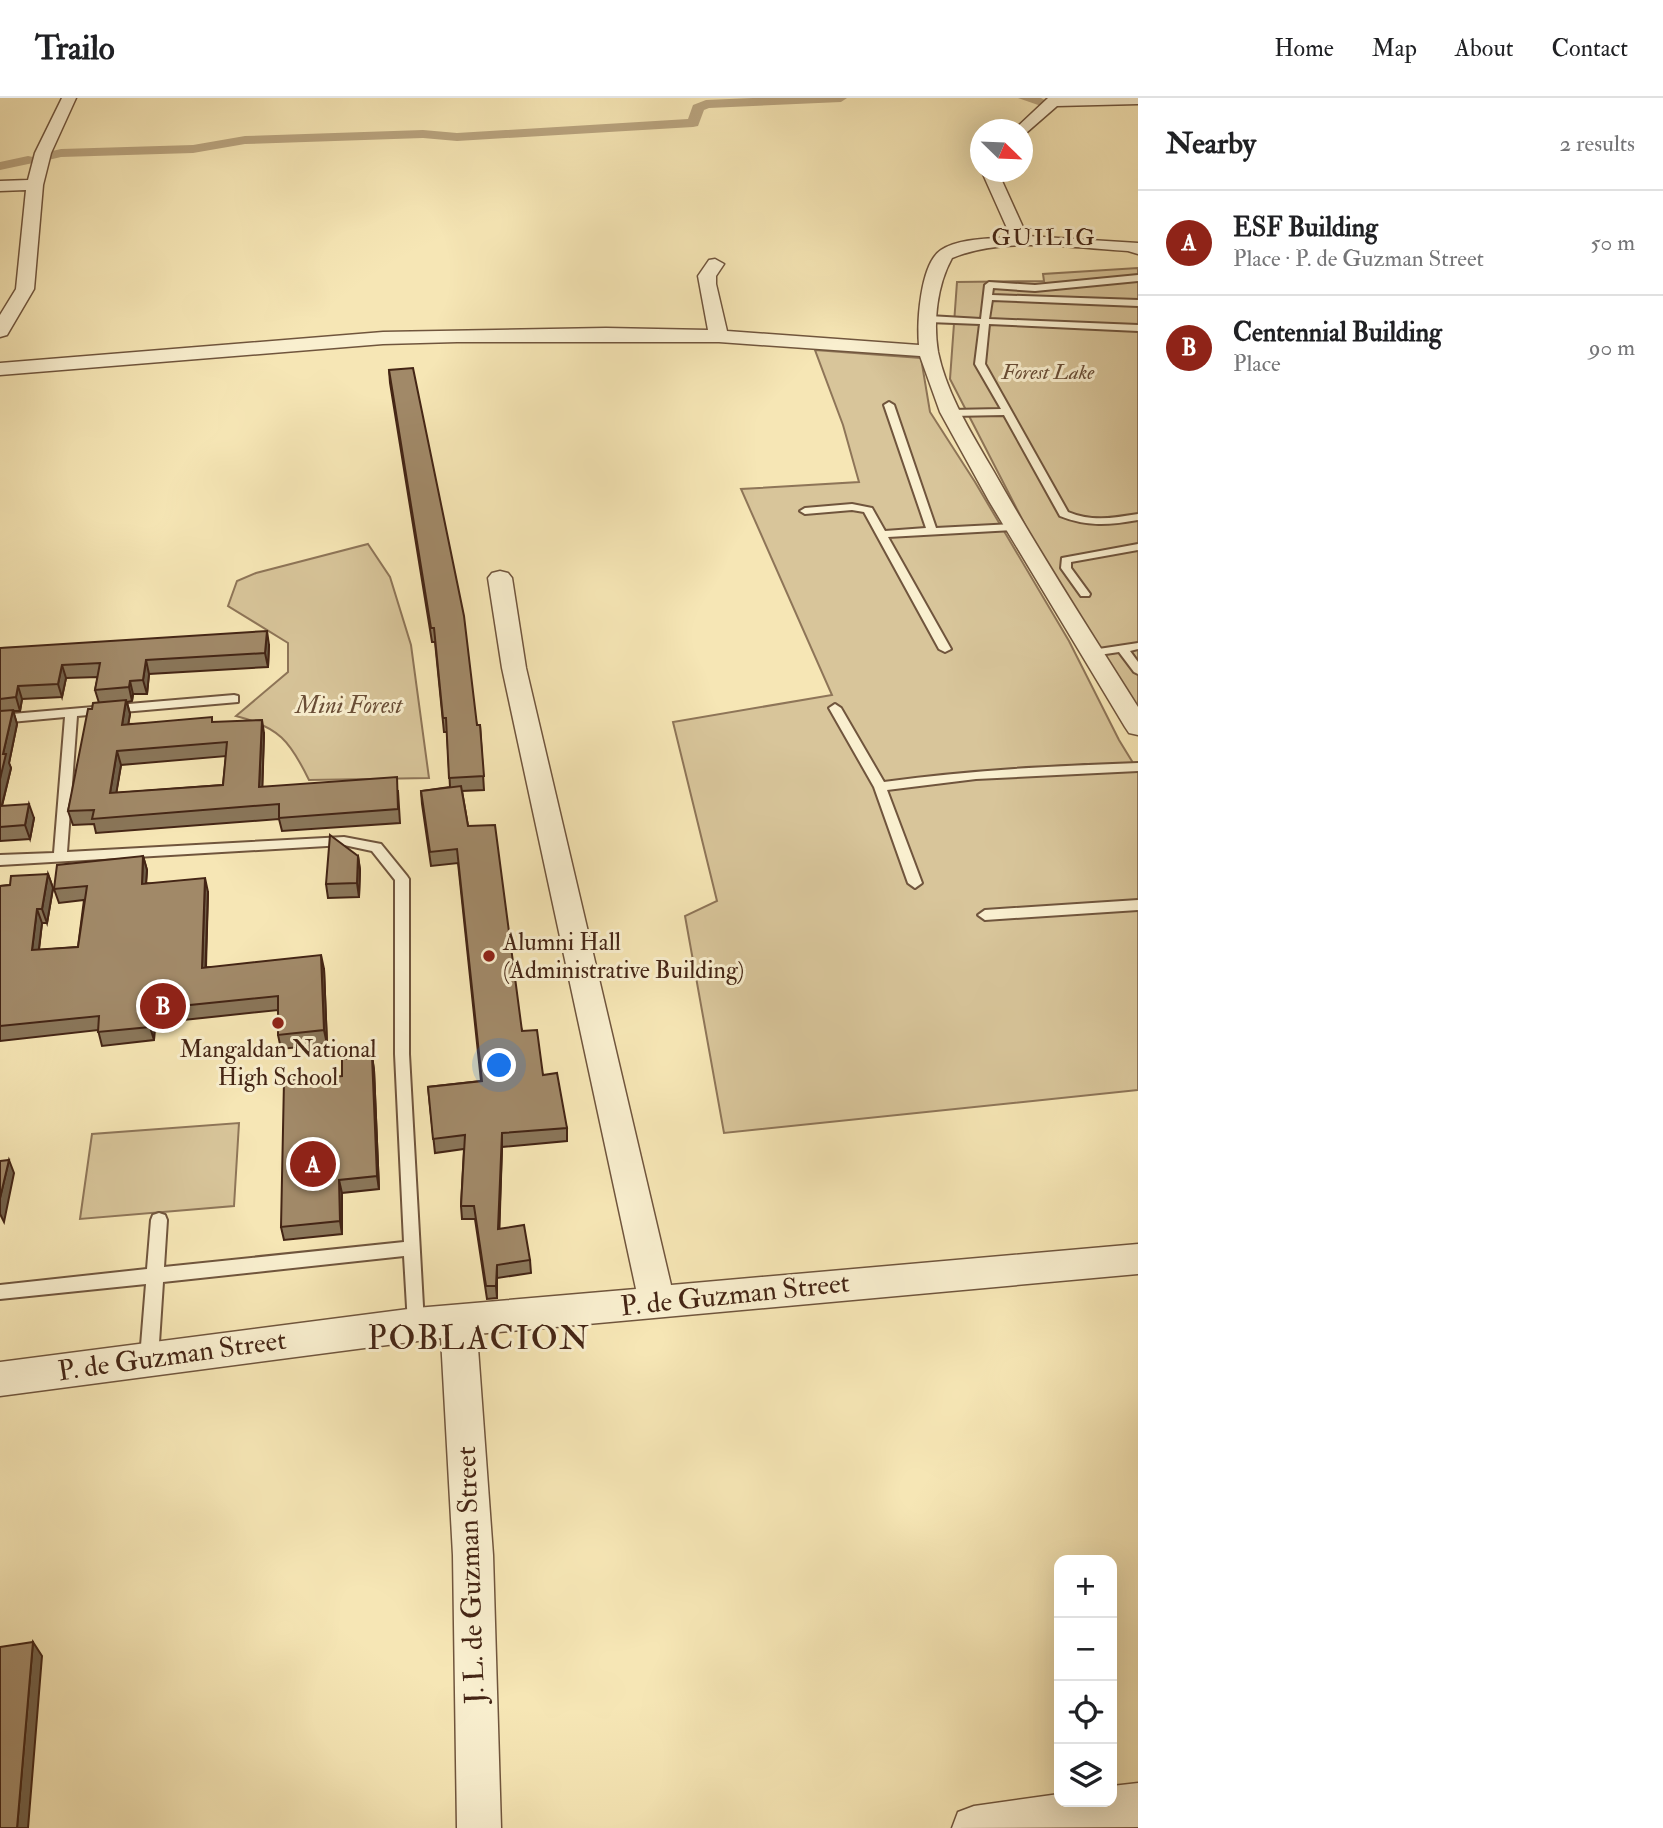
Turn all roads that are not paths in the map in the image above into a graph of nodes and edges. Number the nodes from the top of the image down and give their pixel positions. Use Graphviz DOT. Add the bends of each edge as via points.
graph roads {
  1 [pos="69,98"];
  2 [pos="1054,100"];
  3 [pos="1138,100"];
  4 [pos="1033,119"];
  5 [pos="994,182"];
  6 [pos="35,185"];
  7 [pos="0,186"];
  8 [pos="1021,241"];
  9 [pos="1138,248"];
  10 [pos="715,264"];
  11 [pos="1138,278"];
  12 [pos="987,297"];
  13 [pos="1138,303"];
  14 [pos="929,319"];
  15 [pos="986,323"];
  16 [pos="1138,328"];
  17 [pos="0,331"];
  18 [pos="719,336"];
  19 [pos="928,351"];
  20 [pos="0,369"];
  21 [pos="889,405"];
  22 [pos="1004,412"];
  23 [pos="951,413"];
  24 [pos="804,511"];
  25 [pos="1138,517"];
  26 [pos="1013,527"];
  27 [pos="932,531"];
  28 [pos="880,534"];
  29 [pos="1138,547"];
  30 [pos="500,578"];
  31 [pos="1085,594"];
  32 [pos="1138,646"];
  33 [pos="1122,648"];
  34 [pos="945,649"];
  35 [pos="1092,653"];
  36 [pos="1138,670"];
  37 [pos="234,699"];
  38 [pos="835,708"];
  39 [pos="71,713"];
  40 [pos="0,719"];
  41 [pos="1138,727"];
  42 [pos="1138,768"];
  43 [pos="880,787"];
  44 [pos="60,855"];
  45 [pos="0,860"];
  46 [pos="915,883"];
  47 [pos="1138,905"];
  48 [pos="985,915"];
  49 [pos="159,1220"];
  50 [pos="411,1248"];
  51 [pos="1138,1259"];
  52 [pos="154,1275"];
  53 [pos="0,1292"];
  54 [pos="657,1303"];
  55 [pos="458,1322"];
  56 [pos="416,1325"];
  57 [pos="149,1358"];
  58 [pos="0,1379"];
  59 [pos="1138,1805"];
  60 [pos="479,1828"];
  61 [pos="974,1828"];
  1 -- 6 [label="street" via="43,153"];
  2 -- 3 [label="street"];
  2 -- 4 [label="street"];
  5 -- 8 [label="street"];
  6 -- 7 [label="street"];
  6 -- 17 [label="street" via="25,289"];
  8 -- 9 [label="street"];
  8 -- 14 [label="street" via="964,247 945,255 936,272"];
  10 -- 18 [label="street" via="707,284"];
  11 -- 12 [label="lane" via="1035,288 989,285"];
  12 -- 13 [label="lane"];
  12 -- 15 [label="lane"];
  14 -- 15 [label="lane"];
  14 -- 19 [label="street"];
  15 -- 16 [label="lane"];
  15 -- 22 [label="lane" via="980,365"];
  18 -- 19 [label="street"];
  18 -- 20 [label="street" via="383,338"];
  19 -- 23 [label="street"];
  21 -- 27 [label="lane"];
  22 -- 23 [label="lane"];
  22 -- 25 [label="lane" via="1063,514 1084,523"];
  23 -- 26 [label="street"];
  24 -- 28 [label="lane" via="869,510"];
  26 -- 27 [label="lane"];
  26 -- 35 [label="street"];
  27 -- 28 [label="lane"];
  28 -- 34 [label="lane"];
  29 -- 31 [label="lane" via="1066,560 1066,568"];
  30 -- 54 [label="street" via="514,668"];
  32 -- 33 [label="lane"];
  33 -- 35 [label="lane"];
  33 -- 36 [label="lane"];
  35 -- 41 [label="street"];
  37 -- 39 [label="lane"];
  38 -- 43 [label="lane"];
  39 -- 40 [label="lane"];
  39 -- 44 [label="lane"];
  42 -- 43 [label="lane" via="1060,769"];
  43 -- 46 [label="lane"];
  44 -- 45 [label="lane"];
  44 -- 50 [label="lane" via="344,841 376,847 402,878 402,1054"];
  47 -- 48 [label="lane"];
  49 -- 52 [label="lane"];
  50 -- 52 [label="lane"];
  50 -- 56 [label="lane"];
  51 -- 54 [label="street, P. de Guzman Street"];
  52 -- 53 [label="lane"];
  52 -- 57 [label="lane"];
  54 -- 55 [label="street, P. de Guzman Street"];
  55 -- 56 [label="street, P. de Guzman Street"];
  55 -- 60 [label="street, J. L. de Guzman Street" via="473,1555"];
  56 -- 57 [label="street, P. de Guzman Street"];
  57 -- 58 [label="street, P. de Guzman Street"];
  59 -- 61 [label="street"];
}
